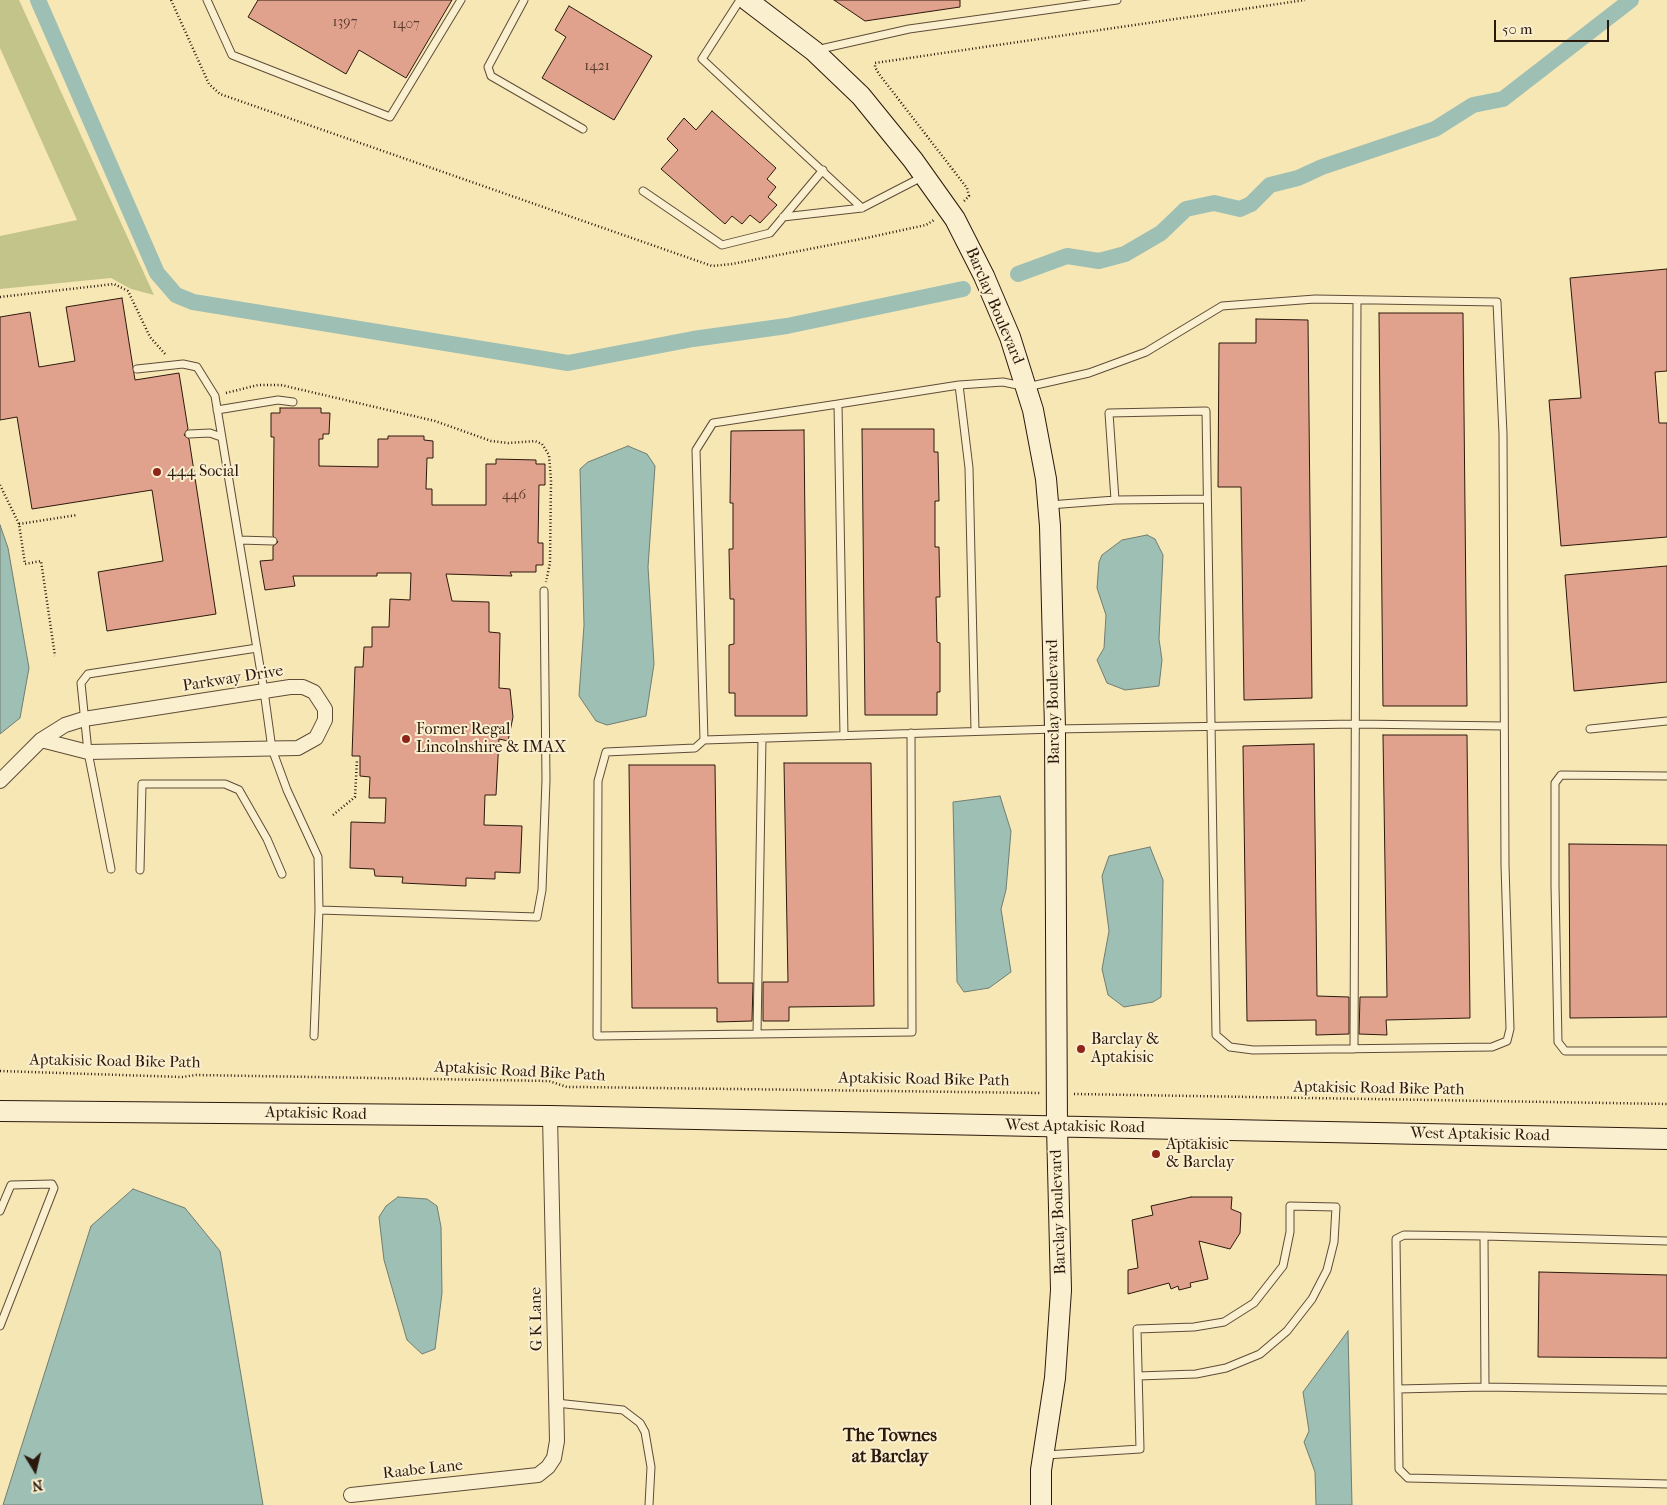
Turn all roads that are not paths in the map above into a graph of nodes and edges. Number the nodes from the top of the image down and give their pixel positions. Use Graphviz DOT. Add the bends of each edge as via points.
graph roads {
  1 [pos="207,0"];
  2 [pos="461,0"];
  3 [pos="524,0"];
  4 [pos="740,0"];
  5 [pos="747,0"];
  6 [pos="1117,0"];
  7 [pos="814,51"];
  8 [pos="583,129"];
  9 [pos="823,170"];
  10 [pos="924,175"];
  11 [pos="643,191"];
  12 [pos="862,208"];
  13 [pos="783,217"];
  14 [pos="1357,300"];
  15 [pos="136,368"];
  16 [pos="959,385"];
  17 [pos="1027,387"];
  18 [pos="293,402"];
  19 [pos="838,404"];
  20 [pos="217,410"];
  21 [pos="189,434"];
  22 [pos="222,436"];
  23 [pos="1207,499"];
  24 [pos="1115,500"];
  25 [pos="1048,505"];
  26 [pos="239,540"];
  27 [pos="273,541"];
  28 [pos="544,591"];
  29 [pos="257,648"];
  30 [pos="264,691"];
  31 [pos="84,719"];
  32 [pos="1667,721"];
  33 [pos="1355,724"];
  34 [pos="1504,726"];
  35 [pos="1210,728"];
  36 [pos="1055,729"];
  37 [pos="1590,729"];
  38 [pos="974,731"];
  39 [pos="911,734"];
  40 [pos="844,736"];
  41 [pos="762,738"];
  42 [pos="41,740"];
  43 [pos="704,740"];
  44 [pos="272,749"];
  45 [pos="88,752"];
  46 [pos="1667,776"];
  47 [pos="0,781"];
  48 [pos="111,869"];
  49 [pos="140,870"];
  50 [pos="282,874"];
  51 [pos="319,910"];
  52 [pos="757,1034"];
  53 [pos="314,1036"];
  54 [pos="1354,1049"];
  55 [pos="1667,1051"];
  56 [pos="0,1111"];
  57 [pos="550,1116"];
  58 [pos="632,1119"];
  59 [pos="1056,1127"];
  60 [pos="1667,1139"];
  61 [pos="0,1210"];
  62 [pos="1484,1236"];
  63 [pos="1667,1241"];
  64 [pos="0,1326"];
  65 [pos="1138,1376"];
  66 [pos="1485,1387"];
  67 [pos="1398,1388"];
  68 [pos="1667,1390"];
  69 [pos="556,1403"];
  70 [pos="1043,1455"];
  71 [pos="500,1479"];
  72 [pos="1667,1484"];
  73 [pos="351,1495"];
  74 [pos="649,1505"];
  75 [pos="1041,1505"];
  1 -- 2 [label="lane" via="232,55 390,117"];
  3 -- 8 [label="lane" via="488,67 491,76"];
  4 -- 9 [label="lane" via="702,59"];
  5 -- 7 [label="main road, Barclay Boulevard"];
  6 -- 7 [label="lane" via="909,29"];
  7 -- 10 [label="main road, Barclay Boulevard" via="861,96"];
  9 -- 12 [label="lane"];
  9 -- 13 [label="lane"];
  10 -- 12 [label="lane"];
  10 -- 17 [label="main road, Barclay Boulevard" via="955,219 984,276"];
  11 -- 13 [label="lane" via="722,244 770,233"];
  12 -- 13 [label="lane"];
  14 -- 17 [label="lane" via="1315,299 1222,306 1146,352 1089,373"];
  14 -- 33 [label="lane"];
  14 -- 34 [label="lane" via="1497,302 1503,434"];
  15 -- 20 [label="lane" via="183,364 197,367 215,396"];
  16 -- 17 [label="lane" via="1003,382"];
  16 -- 19 [label="lane"];
  16 -- 38 [label="lane" via="970,468"];
  17 -- 25 [label="main road, Barclay Boulevard" via="1046,478"];
  18 -- 20 [label="lane" via="278,400"];
  19 -- 40 [label="lane"];
  19 -- 43 [label="lane" via="713,423 696,450"];
  20 -- 22 [label="lane"];
  21 -- 22 [label="lane"];
  22 -- 26 [label="lane"];
  23 -- 24 [label="lane"];
  23 -- 24 [label="lane" via="1206,411 1109,413"];
  23 -- 35 [label="lane"];
  24 -- 25 [label="lane"];
  25 -- 36 [label="main road, Barclay Boulevard"];
  26 -- 27 [label="lane"];
  26 -- 29 [label="lane"];
  28 -- 51 [label="lane" via="546,780 542,890 537,917"];
  29 -- 30 [label="lane"];
  29 -- 31 [label="lane" via="88,674 81,683"];
  30 -- 31 [label="street, Parkway Drive"];
  30 -- 44 [label="lane"];
  30 -- 44 [label="street, Parkway Drive" via="304,687 314,692 325,709 325,720 316,738 298,748"];
  31 -- 42 [label="street, Parkway Drive" via="65,725"];
  31 -- 45 [label="lane"];
  32 -- 37 [label="lane"];
  33 -- 34 [label="lane"];
  33 -- 35 [label="lane"];
  33 -- 54 [label="lane"];
  34 -- 54 [label="lane" via="1510,1029 1507,1041 1492,1047"];
  35 -- 36 [label="lane"];
  35 -- 54 [label="lane" via="1216,1035 1230,1047 1253,1050"];
  36 -- 38 [label="lane"];
  36 -- 59 [label="main road, Barclay Boulevard"];
  38 -- 39 [label="lane"];
  39 -- 40 [label="lane"];
  39 -- 52 [label="lane" via="912,1032"];
  40 -- 41 [label="lane"];
  41 -- 43 [label="lane"];
  41 -- 52 [label="lane"];
  42 -- 45 [label="street, Parkway Drive"];
  42 -- 47 [label="street, Parkway Drive"];
  43 -- 52 [label="lane" via="695,748 606,752 598,781 597,1036"];
  44 -- 45 [label="street, Parkway Drive"];
  44 -- 51 [label="lane" via="318,856"];
  45 -- 48 [label="lane"];
  46 -- 55 [label="lane" via="1561,775 1555,783 1558,1042 1565,1051"];
  49 -- 50 [label="lane" via="142,784 225,784 239,790 267,839"];
  51 -- 53 [label="lane"];
  56 -- 57 [label="main road, Aptakisic Road"];
  57 -- 58 [label="main road, Aptakisic Road"];
  57 -- 69 [label="street, G K Lane"];
  58 -- 59 [label="main road, West Aptakisic Road"];
  59 -- 60 [label="main road, West Aptakisic Road"];
  59 -- 70 [label="main road, Barclay Boulevard" via="1061,1290 1055,1378"];
  61 -- 64 [label="lane" via="10,1185 52,1184 54,1188"];
  62 -- 63 [label="lane"];
  62 -- 66 [label="lane"];
  62 -- 67 [label="lane" via="1404,1235 1396,1238"];
  65 -- 65 [label="lane" via="1137,1329 1194,1327 1224,1322 1254,1303 1283,1266 1290,1232 1290,1206 1336,1207 1334,1242 1327,1270 1312,1299 1287,1331 1260,1354 1226,1368 1196,1374"];
  65 -- 70 [label="lane" via="1140,1449"];
  66 -- 67 [label="lane"];
  66 -- 68 [label="lane"];
  67 -- 72 [label="lane" via="1399,1469 1408,1478"];
  69 -- 71 [label="street, G K Lane" via="557,1441 554,1458 548,1467 538,1475"];
  69 -- 74 [label="lane" via="623,1410 640,1423 651,1467"];
  70 -- 75 [label="main road, Barclay Boulevard"];
  71 -- 73 [label="street, Raabe Lane"];
}
